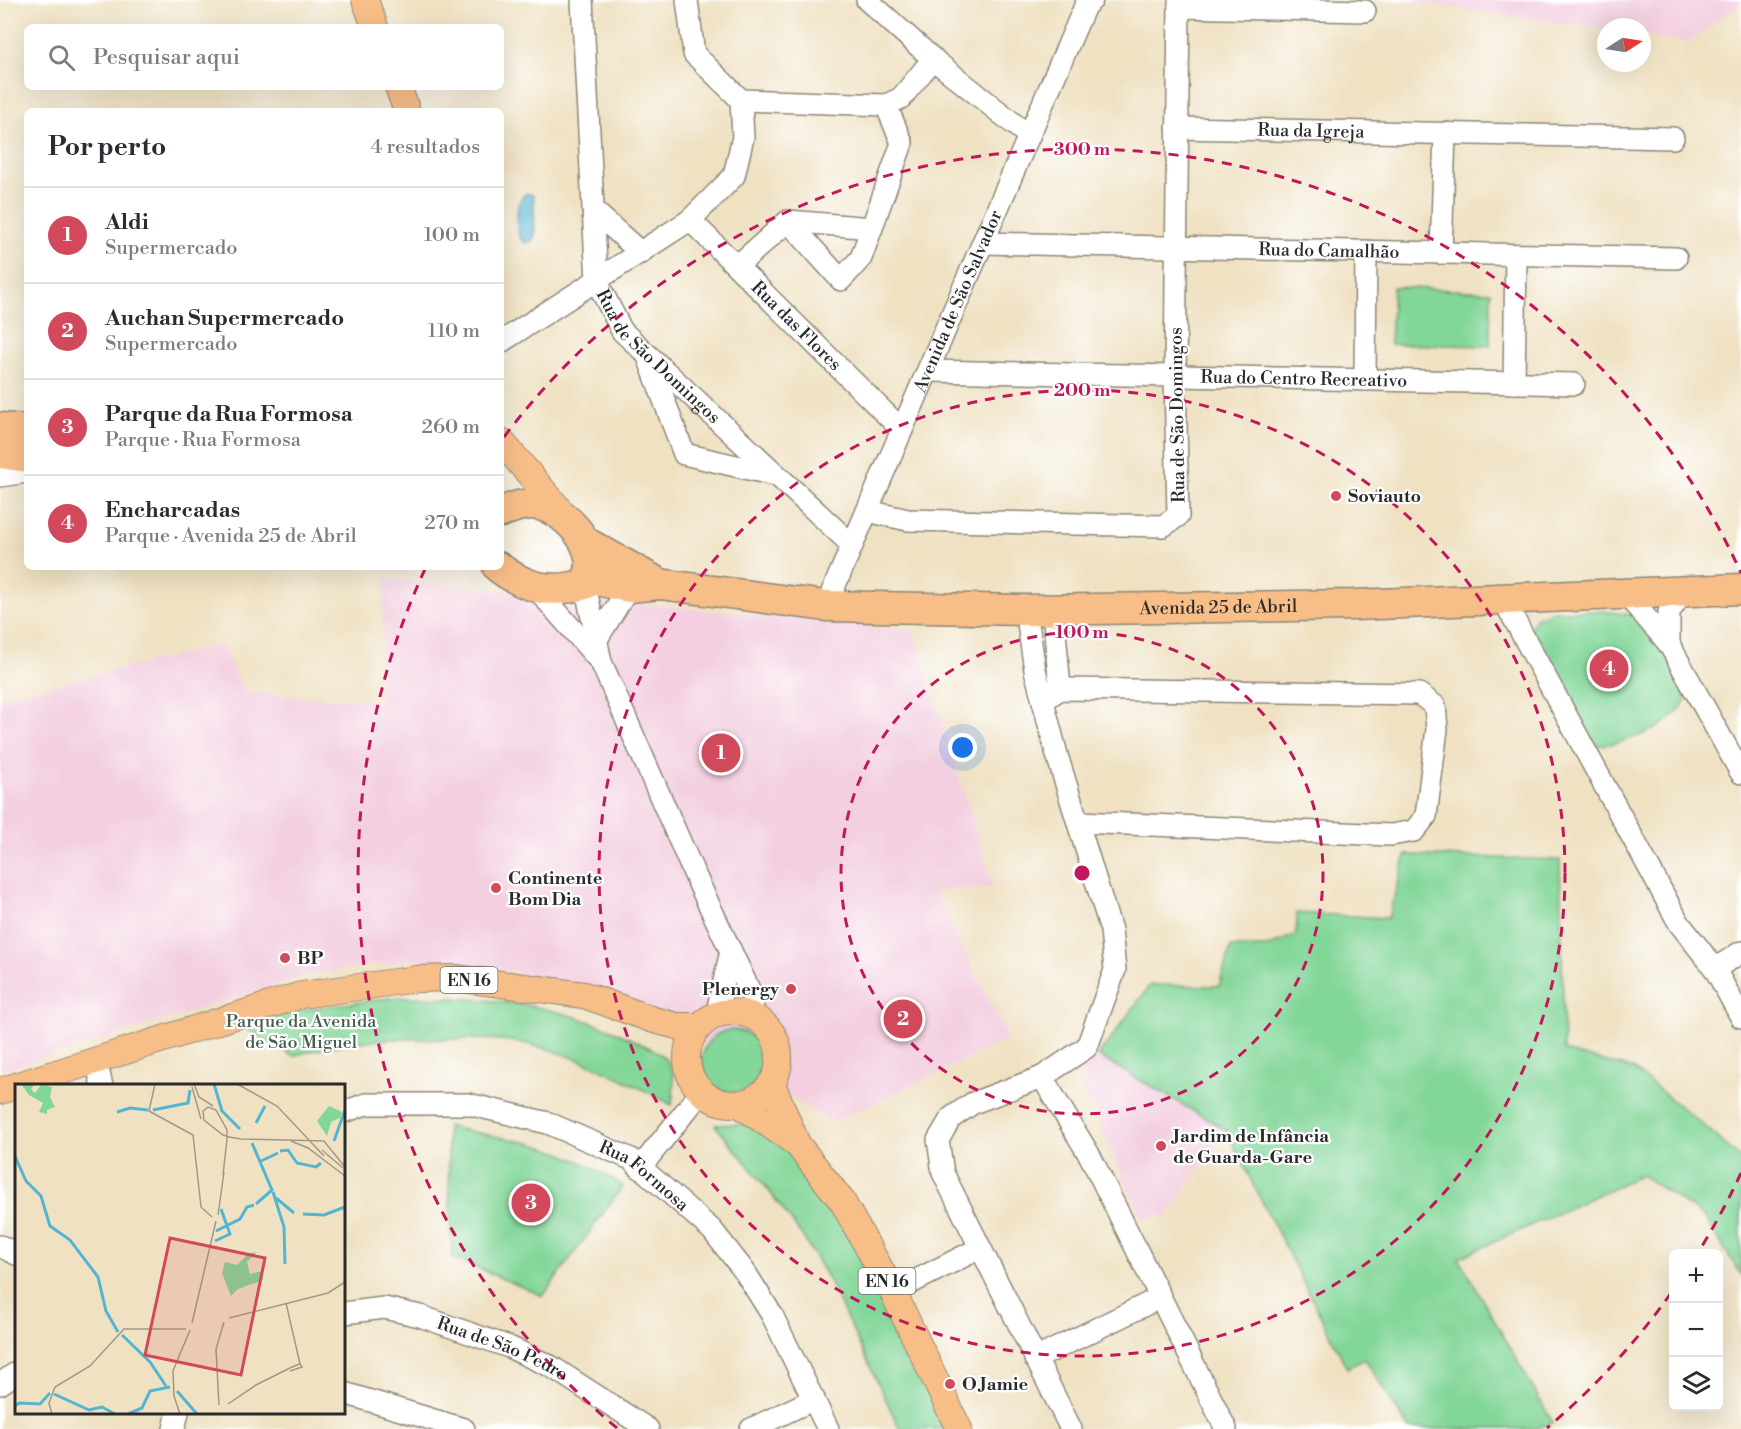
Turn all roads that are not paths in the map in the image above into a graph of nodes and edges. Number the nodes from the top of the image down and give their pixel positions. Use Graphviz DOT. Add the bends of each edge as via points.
graph roads {
  1 [pos="365,0"];
  2 [pos="582,0"];
  3 [pos="687,0"];
  4 [pos="867,0"];
  5 [pos="1092,0"];
  6 [pos="1179,4"];
  7 [pos="1365,11"];
  8 [pos="374,24"];
  9 [pos="933,59"];
  10 [pos="399,90"];
  11 [pos="741,100"];
  12 [pos="886,105"];
  13 [pos="405,108"];
  14 [pos="1177,128"];
  15 [pos="1445,133"];
  16 [pos="1029,136"];
  17 [pos="1673,138"];
  18 [pos="593,210"];
  19 [pos="690,220"];
  20 [pos="788,222"];
  21 [pos="872,228"];
  22 [pos="983,243"];
  23 [pos="1176,247"];
  24 [pos="1366,251"];
  25 [pos="641,253"];
  26 [pos="1441,253"];
  27 [pos="1516,255"];
  28 [pos="1676,258"];
  29 [pos="736,266"];
  30 [pos="597,282"];
  31 [pos="504,340"];
  32 [pos="647,354"];
  33 [pos="928,371"];
  34 [pos="1175,376"];
  35 [pos="1365,380"];
  36 [pos="1514,383"];
  37 [pos="1574,384"];
  38 [pos="0,428"];
  39 [pos="24,430"];
  40 [pos="902,430"];
  41 [pos="504,445"];
  42 [pos="0,453"];
  43 [pos="24,456"];
  44 [pos="24,472"];
  45 [pos="0,476"];
  46 [pos="777,476"];
  47 [pos="504,511"];
  48 [pos="867,511"];
  49 [pos="577,532"];
  50 [pos="852,545"];
  51 [pos="502,570"];
  52 [pos="587,581"];
  53 [pos="660,584"];
  54 [pos="535,587"];
  55 [pos="629,587"];
  56 [pos="1685,589"];
  57 [pos="1741,589"];
  58 [pos="1624,592"];
  59 [pos="1502,597"];
  60 [pos="826,606"];
  61 [pos="1039,609"];
  62 [pos="597,639"];
  63 [pos="1669,644"];
  64 [pos="601,662"];
  65 [pos="1051,695"];
  66 [pos="1741,773"];
  67 [pos="1078,822"];
  68 [pos="731,950"];
  69 [pos="1741,952"];
  70 [pos="1715,969"];
  71 [pos="522,987"];
  72 [pos="752,1016"];
  73 [pos="1741,1017"];
  74 [pos="708,1021"];
  75 [pos="687,1056"];
  76 [pos="96,1060"];
  77 [pos="1042,1077"];
  78 [pos="22,1084"];
  79 [pos="102,1084"];
  80 [pos="772,1084"];
  81 [pos="15,1086"];
  82 [pos="0,1091"];
  83 [pos="701,1092"];
  84 [pos="739,1104"];
  85 [pos="345,1112"];
  86 [pos="797,1144"];
  87 [pos="640,1168"];
  88 [pos="0,1246"];
  89 [pos="980,1248"];
  90 [pos="15,1254"];
  91 [pos="893,1292"];
  92 [pos="1160,1298"];
  93 [pos="345,1313"];
  94 [pos="1035,1359"];
  95 [pos="15,1374"];
  96 [pos="0,1384"];
  97 [pos="345,1393"];
  98 [pos="814,1399"];
  99 [pos="178,1414"];
  100 [pos="450,1427"];
  101 [pos="174,1429"];
  102 [pos="648,1429"];
  103 [pos="751,1429"];
  104 [pos="828,1429"];
  105 [pos="959,1429"];
  106 [pos="1071,1429"];
  107 [pos="1226,1429"];
  1 -- 8 [label="main road"];
  2 -- 18 [label="street, Rua de São Domingos"];
  3 -- 11 [label="street" via="694,54"];
  4 -- 9 [label="street"];
  5 -- 16 [label="street, Avenida de São Salvador" via="1085,6"];
  6 -- 7 [label="street"];
  6 -- 14 [label="street, Rua de São Domingos"];
  9 -- 12 [label="street" via="901,98"];
  9 -- 16 [label="street"];
  10 -- 13 [label="main road"];
  11 -- 12 [label="street"];
  11 -- 19 [label="street" via="743,137 734,176"];
  12 -- 21 [label="street" via="902,143"];
  14 -- 15 [label="street, Rua da Igreja"];
  14 -- 23 [label="street, Rua de São Domingos"];
  15 -- 17 [label="street, Rua da Igreja"];
  15 -- 26 [label="street"];
  16 -- 22 [label="street, Avenida de São Salvador"];
  18 -- 25 [label="street"];
  18 -- 30 [label="street, Rua de São Domingos"];
  19 -- 25 [label="street"];
  19 -- 29 [label="street, Rua das Flores"];
  20 -- 21 [label="street"];
  20 -- 21 [label="street" via="841,280 861,258"];
  20 -- 29 [label="street"];
  22 -- 23 [label="street, Rua do Camalhão"];
  22 -- 33 [label="street, Avenida de São Salvador"];
  23 -- 24 [label="street, Rua do Camalhão"];
  23 -- 34 [label="street, Rua de São Domingos"];
  24 -- 26 [label="street, Rua do Camalhão"];
  24 -- 35 [label="street"];
  25 -- 30 [label="street"];
  26 -- 27 [label="street, Rua do Camalhão"];
  27 -- 28 [label="street, Rua do Camalhão"];
  27 -- 36 [label="street"];
  29 -- 40 [label="street, Rua das Flores"];
  30 -- 31 [label="street"];
  30 -- 32 [label="street, Rua de São Domingos" via="622,330"];
  32 -- 46 [label="street, Rua de São Domingos"];
  32 -- 46 [label="street" via="684,454"];
  33 -- 34 [label="street, Rua do Centro Recreativo"];
  33 -- 40 [label="street, Avenida de São Salvador"];
  34 -- 35 [label="street, Rua do Centro Recreativo"];
  34 -- 48 [label="street, Rua de São Domingos" via="1178,516 1163,526 908,520"];
  35 -- 36 [label="street, Rua do Centro Recreativo"];
  36 -- 37 [label="street, Rua do Centro Recreativo"];
  38 -- 39 [label="highway"];
  40 -- 48 [label="street, Avenida de São Salvador"];
  41 -- 49 [label="main road"];
  42 -- 43 [label="highway"];
  44 -- 45 [label="street"];
  46 -- 50 [label="street, Rua de São Domingos"];
  47 -- 49 [label="highway, Avenida 25 de Abril" via="519,505 542,506"];
  48 -- 50 [label="street, Avenida de São Salvador"];
  49 -- 52 [label="highway" via="591,566"];
  49 -- 53 [label="highway, Avenida 25 de Abril"];
  50 -- 60 [label="street, Avenida de São Salvador"];
  51 -- 54 [label="highway"];
  52 -- 54 [label="highway" via="564,590"];
  52 -- 55 [label="highway, Avenida 25 de Abril"];
  52 -- 62 [label="street"];
  53 -- 55 [label="highway, Avenida 25 de Abril"];
  53 -- 60 [label="highway, Avenida 25 de Abril"];
  54 -- 64 [label="street"];
  55 -- 62 [label="street"];
  56 -- 57 [label="highway, Avenida 25 de Abril"];
  56 -- 58 [label="highway, Avenida 25 de Abril"];
  56 -- 63 [label="street" via="1669,612"];
  58 -- 59 [label="highway, Avenida 25 de Abril"];
  58 -- 63 [label="street"];
  59 -- 61 [label="highway, Avenida 25 de Abril" via="1355,605"];
  59 -- 70 [label="street" via="1679,923"];
  60 -- 61 [label="highway, Avenida 25 de Abril"];
  61 -- 65 [label="street"];
  62 -- 64 [label="street"];
  63 -- 66 [label="street"];
  64 -- 68 [label="street"];
  65 -- 67 [label="street"];
  65 -- 67 [label="street" via="1419,694 1435,706 1437,729 1426,816 1414,831 1391,835"];
  67 -- 77 [label="street" via="1111,930 1115,970 1087,1047"];
  68 -- 72 [label="street" via="753,998"];
  68 -- 74 [label="street"];
  69 -- 70 [label="street"];
  70 -- 73 [label="street"];
  71 -- 74 [label="main road, EN 16" via="584,995 677,1026"];
  71 -- 75 [label="main road, EN 16" via="648,1032 675,1044"];
  71 -- 76 [label="main road, EN 16" via="456,978 417,979 301,995"];
  72 -- 74 [label="main road, EN 16" via="728,1012"];
  72 -- 80 [label="main road" via="765,1024 779,1050"];
  74 -- 75 [label="main road" via="693,1035"];
  75 -- 83 [label="main road" via="691,1075"];
  76 -- 78 [label="main road, EN 16"];
  76 -- 79 [label="street"];
  77 -- 89 [label="street" via="973,1103 951,1118 938,1140 943,1173"];
  77 -- 92 [label="street" via="1090,1156"];
  80 -- 84 [label="main road" via="752,1101"];
  80 -- 86 [label="main road, EN 16"];
  81 -- 82 [label="main road, EN 16"];
  83 -- 84 [label="main road, EN 16" via="725,1104"];
  83 -- 87 [label="street"];
  84 -- 86 [label="main road, EN 16"];
  85 -- 87 [label="street, Rua Formosa" via="366,1104 468,1104 548,1123 631,1160"];
  86 -- 91 [label="main road, EN 16" via="842,1201"];
  87 -- 98 [label="street, Rua Formosa" via="712,1230 745,1272 772,1315"];
  88 -- 90 [label="street"];
  89 -- 91 [label="street"];
  89 -- 94 [label="street"];
  91 -- 105 [label="main road, EN 16"];
  92 -- 94 [label="street"];
  92 -- 107 [label="street"];
  93 -- 102 [label="street, Rua de São Pedro" via="384,1308 420,1316 509,1347 552,1367"];
  94 -- 106 [label="street"];
  95 -- 96 [label="street"];
  97 -- 100 [label="street"];
  98 -- 103 [label="street"];
  98 -- 104 [label="street, Rua Formosa"];
  99 -- 101 [label="street"];
}
